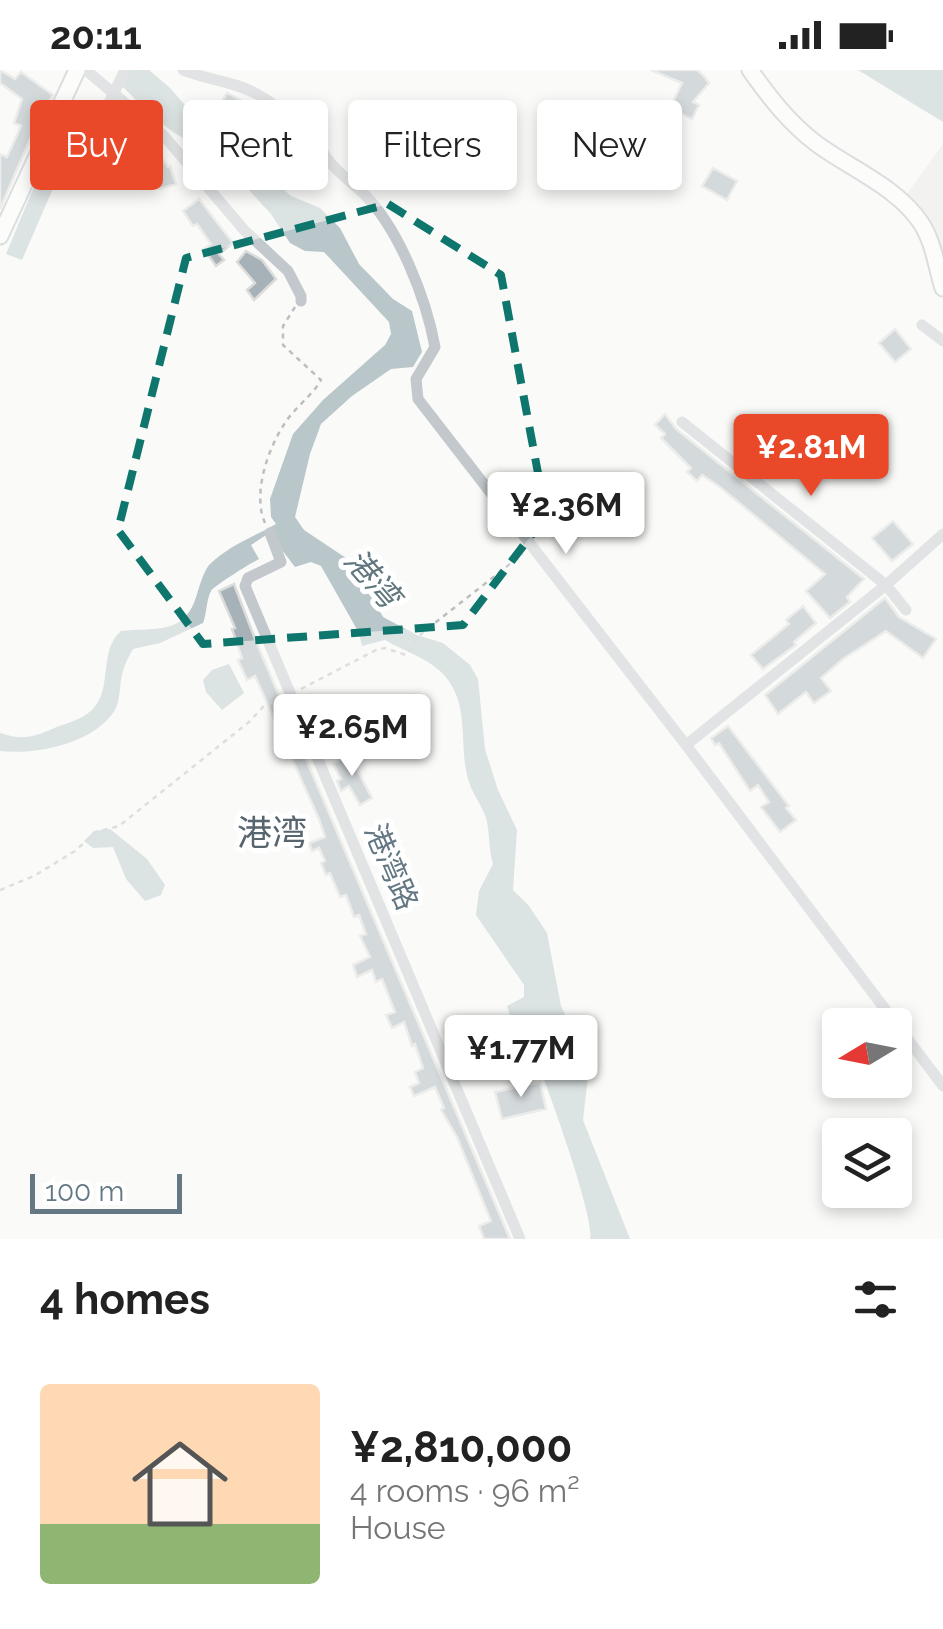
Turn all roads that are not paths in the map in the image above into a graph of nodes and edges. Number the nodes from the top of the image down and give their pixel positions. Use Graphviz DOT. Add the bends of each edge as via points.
graph roads {
  1 [pos="78,70"];
  2 [pos="86,70"];
  3 [pos="125,70"];
  4 [pos="184,70"];
  5 [pos="750,70"];
  6 [pos="113,86"];
  7 [pos="65,100"];
  8 [pos="107,100"];
  9 [pos="30,175"];
  10 [pos="0,236"];
  11 [pos="943,288"];
  12 [pos="301,301"];
  13 [pos="922,324"];
  14 [pos="943,341"];
  15 [pos="682,422"];
  16 [pos="270,533"];
  17 [pos="943,534"];
  18 [pos="886,584"];
  19 [pos="906,610"];
  20 [pos="686,745"];
  21 [pos="943,1086"];
  22 [pos="520,1239"];
  1 -- 7 [label="street"];
  2 -- 6 [label="street"];
  3 -- 6 [label="street"];
  4 -- 20 [label="street" via="241,86 304,130 395,234 435,347 416,379 418,399"];
  5 -- 11 [label="street" via="780,112 816,143 905,202 934,250"];
  6 -- 8 [label="street"];
  6 -- 12 [label="street" via="288,271"];
  9 -- 10 [label="street"];
  13 -- 14 [label="street"];
  15 -- 18 [label="street"];
  16 -- 22 [label="street, 港湾路" via="282,562 248,578 245,586"];
  17 -- 18 [label="street"];
  18 -- 19 [label="street"];
  18 -- 20 [label="street"];
  20 -- 21 [label="street"];
}
